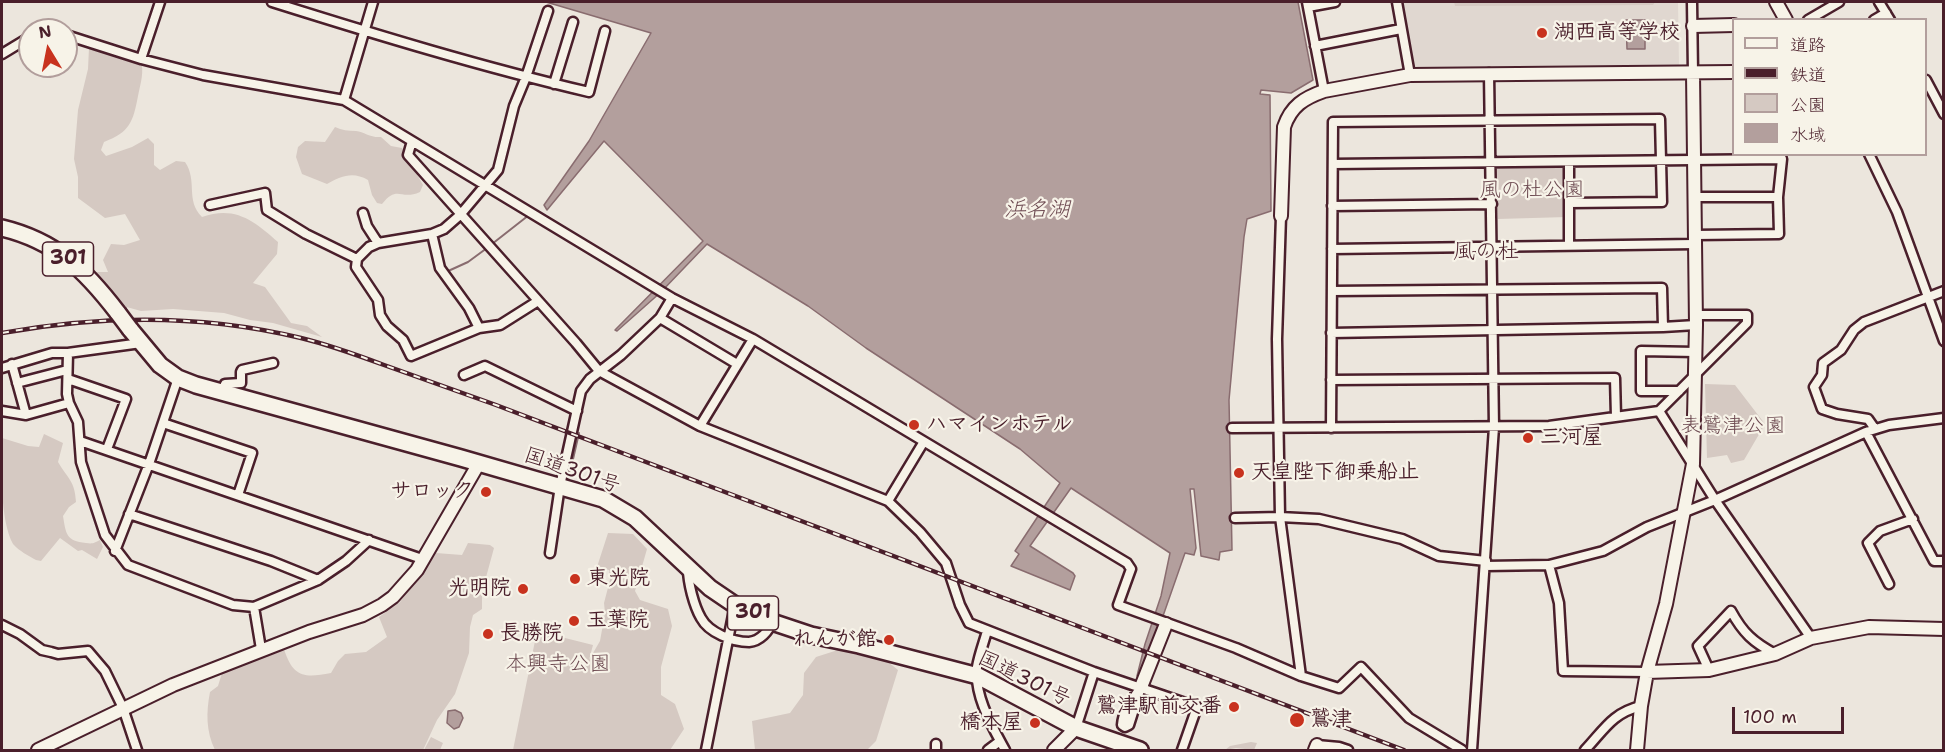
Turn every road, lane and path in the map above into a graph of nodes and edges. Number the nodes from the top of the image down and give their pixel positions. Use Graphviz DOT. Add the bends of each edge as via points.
graph roads {
  1 [pos="160,2"];
  2 [pos="272,2"];
  3 [pos="373,2"];
  4 [pos="1335,2"];
  5 [pos="1397,2"];
  6 [pos="1692,2"];
  7 [pos="1776,2"];
  8 [pos="1839,2"];
  9 [pos="1879,2"];
  10 [pos="1307,4"];
  11 [pos="548,11"];
  12 [pos="1888,16"];
  13 [pos="1785,18"];
  14 [pos="1811,18"];
  15 [pos="573,22"];
  16 [pos="1693,26"];
  17 [pos="1732,26"];
  18 [pos="1401,30"];
  19 [pos="364,31"];
  20 [pos="605,31"];
  21 [pos="78,38"];
  22 [pos="18,44"];
  23 [pos="1315,46"];
  24 [pos="2,54"];
  25 [pos="141,58"];
  26 [pos="1732,72"];
  27 [pos="1489,73"];
  28 [pos="1693,73"];
  29 [pos="1410,75"];
  30 [pos="526,77"];
  31 [pos="1927,82"];
  32 [pos="554,84"];
  33 [pos="1324,91"];
  34 [pos="344,100"];
  35 [pos="1944,114"];
  36 [pos="1490,120"];
  37 [pos="412,141"];
  38 [pos="1870,156"];
  39 [pos="1694,159"];
  40 [pos="1662,160"];
  41 [pos="1491,161"];
  42 [pos="1569,162"];
  43 [pos="1333,164"];
  44 [pos="486,185"];
  45 [pos="1695,197"];
  46 [pos="1778,197"];
  47 [pos="1569,203"];
  48 [pos="210,204"];
  49 [pos="1491,204"];
  50 [pos="1332,206"];
  51 [pos="363,213"];
  52 [pos="460,214"];
  53 [pos="1281,216"];
  54 [pos="2,228"];
  55 [pos="432,234"];
  56 [pos="1695,239"];
  57 [pos="378,243"];
  58 [pos="1569,245"];
  59 [pos="1492,247"];
  60 [pos="1332,249"];
  61 [pos="357,259"];
  62 [pos="1492,289"];
  63 [pos="1332,291"];
  64 [pos="1944,291"];
  65 [pos="1927,296"];
  66 [pos="672,298"];
  67 [pos="538,301"];
  68 [pos="660,318"];
  69 [pos="1696,320"];
  70 [pos="1663,327"];
  71 [pos="479,328"];
  72 [pos="1493,332"];
  73 [pos="1331,333"];
  74 [pos="753,339"];
  75 [pos="1944,341"];
  76 [pos="141,343"];
  77 [pos="68,352"];
  78 [pos="1696,352"];
  79 [pos="273,363"];
  80 [pos="12,364"];
  81 [pos="737,364"];
  82 [pos="2,368"];
  83 [pos="599,371"];
  84 [pos="67,374"];
  85 [pos="464,375"];
  86 [pos="1696,375"];
  87 [pos="178,378"];
  88 [pos="1494,379"];
  89 [pos="1331,380"];
  90 [pos="17,383"];
  91 [pos="1679,391"];
  92 [pos="222,394"];
  93 [pos="69,403"];
  94 [pos="2,411"];
  95 [pos="578,411"];
  96 [pos="1659,411"];
  97 [pos="26,415"];
  98 [pos="1616,417"];
  99 [pos="1944,418"];
  100 [pos="163,423"];
  101 [pos="700,426"];
  102 [pos="1494,427"];
  103 [pos="1232,428"];
  104 [pos="1331,428"];
  105 [pos="1278,429"];
  106 [pos="1875,429"];
  107 [pos="1866,432"];
  108 [pos="80,441"];
  109 [pos="923,443"];
  110 [pos="107,449"];
  111 [pos="479,463"];
  112 [pos="149,464"];
  113 [pos="1693,464"];
  114 [pos="560,486"];
  115 [pos="238,495"];
  116 [pos="1715,500"];
  117 [pos="888,501"];
  118 [pos="1684,512"];
  119 [pos="129,513"];
  120 [pos="1280,517"];
  121 [pos="1235,518"];
  122 [pos="1913,519"];
  123 [pos="369,540"];
  124 [pos="115,551"];
  125 [pos="550,553"];
  126 [pos="423,559"];
  127 [pos="1944,561"];
  128 [pos="1485,564"];
  129 [pos="1549,565"];
  130 [pos="688,569"];
  131 [pos="318,580"];
  132 [pos="1889,584"];
  133 [pos="735,605"];
  134 [pos="254,607"];
  135 [pos="772,622"];
  136 [pos="1166,624"];
  137 [pos="2,625"];
  138 [pos="1944,629"];
  139 [pos="987,630"];
  140 [pos="729,638"];
  141 [pos="1811,638"];
  142 [pos="261,649"];
  143 [pos="1775,654"];
  144 [pos="1708,670"];
  145 [pos="1094,672"];
  146 [pos="1647,672"];
  147 [pos="978,676"];
  148 [pos="1301,676"];
  149 [pos="1142,687"];
  150 [pos="1641,706"];
  151 [pos="123,708"];
  152 [pos="1076,728"];
  153 [pos="1000,741"];
  154 [pos="1316,747"];
  155 [pos="38,750"];
  156 [pos="137,750"];
  157 [pos="706,750"];
  158 [pos="988,750"];
  159 [pos="1005,750"];
  160 [pos="1054,750"];
  161 [pos="1140,750"];
  162 [pos="1182,750"];
  163 [pos="1348,750"];
  164 [pos="1462,750"];
  165 [pos="1472,750"];
  166 [pos="1586,750"];
  167 [pos="1637,750"];
  1 -- 25 [label="street"];
  2 -- 19 [label="street"];
  3 -- 19 [label="street"];
  4 -- 10 [label="street"];
  5 -- 18 [label="street"];
  6 -- 16 [label="street"];
  7 -- 13 [label="street"];
  8 -- 14 [label="street"];
  9 -- 12 [label="street"];
  10 -- 23 [label="street"];
  11 -- 30 [label="street"];
  15 -- 32 [label="street"];
  16 -- 17 [label="street"];
  16 -- 28 [label="street"];
  18 -- 23 [label="street"];
  18 -- 29 [label="street"];
  19 -- 30 [label="street"];
  19 -- 34 [label="street"];
  20 -- 32 [label="street" via="589,92"];
  21 -- 25 [label="street"];
  22 -- 24 [label="street"];
  23 -- 33 [label="street"];
  25 -- 34 [label="street" via="203,75"];
  26 -- 28 [label="street"];
  27 -- 28 [label="street"];
  27 -- 29 [label="street"];
  27 -- 36 [label="street"];
  28 -- 39 [label="street"];
  29 -- 33 [label="street"];
  30 -- 32 [label="street"];
  30 -- 44 [label="street" via="513,106 498,170"];
  31 -- 35 [label="street"];
  33 -- 53 [label="street" via="1294,106 1286,121"];
  34 -- 37 [label="street"];
  36 -- 40 [label="street" via="1660,119"];
  36 -- 41 [label="street"];
  36 -- 43 [label="street" via="1333,122"];
  37 -- 44 [label="street"];
  37 -- 52 [label="street" via="408,154"];
  38 -- 65 [label="street" via="1897,212"];
  39 -- 40 [label="street"];
  39 -- 45 [label="street"];
  39 -- 46 [label="street" via="1782,159"];
  40 -- 42 [label="street"];
  40 -- 47 [label="street" via="1662,202"];
  41 -- 42 [label="street"];
  41 -- 43 [label="street"];
  41 -- 49 [label="street"];
  42 -- 47 [label="street"];
  43 -- 50 [label="street"];
  44 -- 52 [label="street"];
  44 -- 66 [label="street"];
  45 -- 46 [label="street"];
  45 -- 56 [label="street"];
  46 -- 56 [label="street" via="1779,234"];
  47 -- 58 [label="street"];
  48 -- 61 [label="street" via="266,193 267,210"];
  49 -- 50 [label="street"];
  49 -- 59 [label="street"];
  50 -- 60 [label="street"];
  51 -- 57 [label="street"];
  52 -- 55 [label="street" via="444,230"];
  52 -- 67 [label="street"];
  53 -- 105 [label="street"];
  54 -- 76 [label="highway, 国道301号 / 301, bridge" via="32,237 65,256 92,281"];
  55 -- 57 [label="street"];
  55 -- 71 [label="street" via="440,268"];
  56 -- 58 [label="street"];
  56 -- 69 [label="street"];
  57 -- 61 [label="street"];
  58 -- 59 [label="street"];
  59 -- 60 [label="street"];
  59 -- 62 [label="street"];
  60 -- 63 [label="street"];
  61 -- 71 [label="street" via="356,267 378,300 380,315 403,340 411,356"];
  62 -- 63 [label="street"];
  62 -- 70 [label="street" via="1662,288"];
  62 -- 72 [label="street"];
  63 -- 73 [label="street"];
  64 -- 65 [label="street"];
  65 -- 75 [label="street"];
  65 -- 106 [label="street" via="1864,321 1841,350 1823,363 1814,387 1822,409 1868,419"];
  66 -- 68 [label="street"];
  66 -- 74 [label="street"];
  67 -- 71 [label="street" via="500,325"];
  67 -- 83 [label="street"];
  68 -- 81 [label="street"];
  68 -- 83 [label="street"];
  69 -- 70 [label="street"];
  69 -- 78 [label="street"];
  69 -- 86 [label="street" via="1747,315 1748,323"];
  70 -- 72 [label="street"];
  72 -- 73 [label="street"];
  72 -- 88 [label="street"];
  73 -- 89 [label="street"];
  74 -- 81 [label="street"];
  74 -- 109 [label="street"];
  76 -- 77 [label="street"];
  76 -- 87 [label="highway, 国道301号 / 301"];
  77 -- 80 [label="street"];
  77 -- 84 [label="street"];
  78 -- 86 [label="street"];
  78 -- 91 [label="street" via="1641,351 1641,391"];
  79 -- 92 [label="street" via="242,370 241,383 225,384"];
  80 -- 82 [label="street"];
  80 -- 90 [label="street"];
  81 -- 101 [label="street"];
  83 -- 95 [label="street" via="582,391"];
  83 -- 101 [label="street"];
  84 -- 90 [label="street"];
  84 -- 93 [label="street"];
  84 -- 110 [label="street" via="126,399"];
  85 -- 95 [label="street" via="486,366"];
  86 -- 91 [label="street"];
  86 -- 113 [label="street"];
  87 -- 92 [label="highway, 国道301号 / 301"];
  87 -- 100 [label="street"];
  88 -- 89 [label="street"];
  88 -- 98 [label="street" via="1615,378"];
  88 -- 102 [label="street"];
  89 -- 104 [label="street"];
  90 -- 97 [label="street"];
  91 -- 96 [label="street"];
  92 -- 111 [label="highway, 国道301号 / 301"];
  93 -- 97 [label="street"];
  93 -- 108 [label="street" via="78,423"];
  94 -- 97 [label="street"];
  95 -- 114 [label="street"];
  96 -- 98 [label="street"];
  96 -- 113 [label="street"];
  98 -- 102 [label="street" via="1549,426"];
  99 -- 106 [label="street"];
  100 -- 112 [label="street"];
  100 -- 115 [label="street" via="252,453"];
  101 -- 117 [label="street"];
  102 -- 104 [label="street"];
  102 -- 128 [label="street"];
  103 -- 105 [label="street"];
  104 -- 105 [label="street"];
  105 -- 120 [label="street"];
  106 -- 107 [label="street"];
  107 -- 116 [label="street"];
  107 -- 122 [label="street"];
  108 -- 110 [label="street"];
  108 -- 124 [label="street" via="81,462 99,519"];
  109 -- 117 [label="street"];
  109 -- 136 [label="street" via="1128,563 1131,569 1118,605"];
  110 -- 112 [label="street"];
  111 -- 114 [label="highway, 国道301号 / 301"];
  111 -- 126 [label="street"];
  112 -- 115 [label="street"];
  112 -- 119 [label="street"];
  113 -- 116 [label="street"];
  113 -- 118 [label="street"];
  114 -- 125 [label="street"];
  114 -- 130 [label="highway, 国道301号 / 301" via="620,508"];
  115 -- 123 [label="street"];
  116 -- 118 [label="street"];
  116 -- 141 [label="street"];
  117 -- 139 [label="street" via="946,562 969,623"];
  118 -- 129 [label="street" via="1603,551"];
  118 -- 146 [label="street" via="1666,604"];
  119 -- 124 [label="street"];
  119 -- 131 [label="street"];
  120 -- 121 [label="street"];
  120 -- 128 [label="street" via="1319,519 1402,539 1439,556"];
  120 -- 148 [label="street"];
  122 -- 127 [label="street" via="1934,561"];
  122 -- 132 [label="street" via="1880,531 1868,543"];
  123 -- 126 [label="street"];
  123 -- 131 [label="street"];
  124 -- 134 [label="street" via="128,565 233,605"];
  126 -- 142 [label="street" via="410,579 382,605"];
  128 -- 129 [label="street"];
  128 -- 165 [label="street"];
  129 -- 146 [label="street" via="1559,603 1563,671"];
  130 -- 133 [label="highway, 国道301号 / 301"];
  130 -- 140 [label="street" via="688,582 700,617 712,630"];
  131 -- 134 [label="street"];
  133 -- 135 [label="highway, 国道301号 / 301"];
  133 -- 140 [label="street"];
  134 -- 142 [label="street"];
  135 -- 140 [label="street" via="768,633 751,642"];
  135 -- 147 [label="highway, 国道301号 / 301"];
  136 -- 148 [label="street"];
  136 -- 149 [label="street"];
  137 -- 151 [label="street" via="42,650 58,654 88,651 105,671"];
  138 -- 141 [label="street" via="1869,627"];
  139 -- 145 [label="street"];
  139 -- 147 [label="street"];
  140 -- 157 [label="street" via="715,729"];
  141 -- 143 [label="street"];
  142 -- 151 [label="street"];
  143 -- 144 [label="street"];
  143 -- 144 [label="street" via="1744,633 1731,611 1698,646"];
  144 -- 146 [label="street"];
  145 -- 149 [label="street"];
  145 -- 152 [label="street"];
  146 -- 150 [label="street"];
  147 -- 152 [label="highway, 国道301号 / 301"];
  147 -- 153 [label="street" via="984,707"];
  148 -- 164 [label="street" via="1339,688 1361,667 1409,718"];
  149 -- 162 [label="street" via="1197,707"];
  150 -- 166 [label="street" via="1620,713"];
  150 -- 167 [label="street"];
  151 -- 155 [label="street"];
  151 -- 156 [label="street"];
  152 -- 160 [label="street"];
  152 -- 161 [label="highway, 国道301号 / 301"];
  153 -- 158 [label="street"];
  153 -- 159 [label="street"];
  154 -- 163 [label="street"];
}
